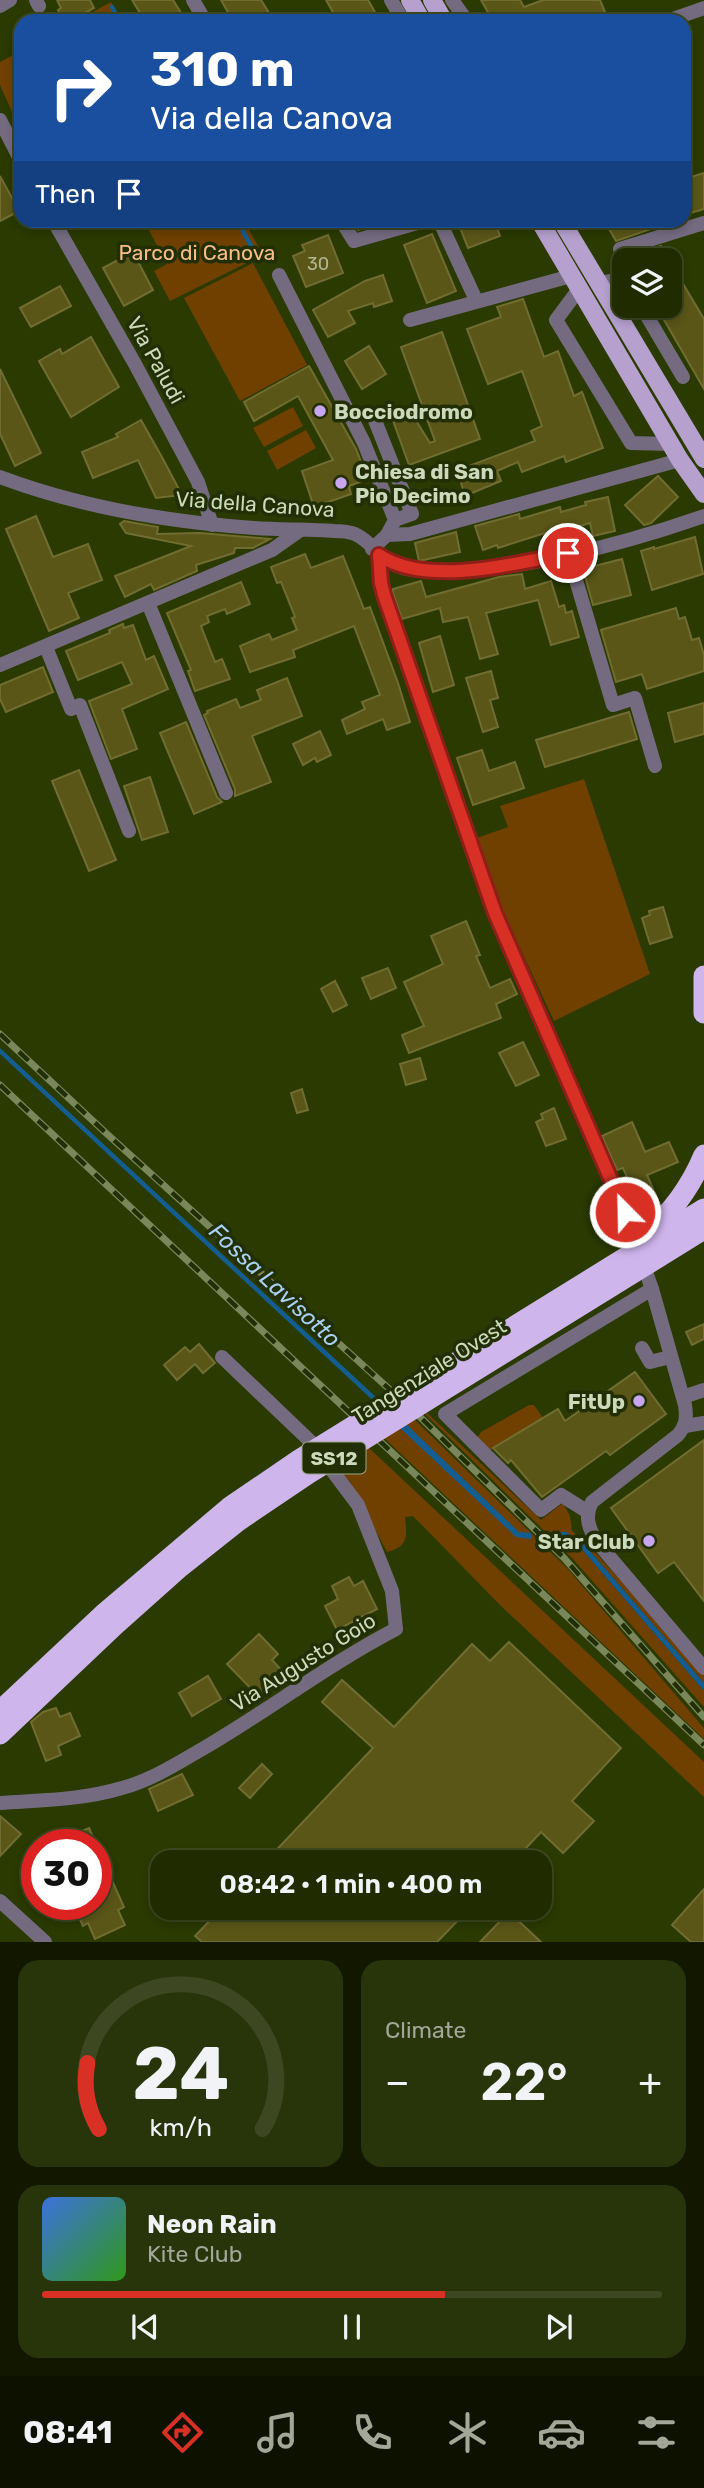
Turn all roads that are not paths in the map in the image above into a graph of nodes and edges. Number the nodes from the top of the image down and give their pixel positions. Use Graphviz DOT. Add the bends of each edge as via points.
graph roads {
  1 [pos="10,0"];
  2 [pos="702,0"];
  3 [pos="0,6"];
  4 [pos="704,7"];
  5 [pos="686,14"];
  6 [pos="0,120"];
  7 [pos="14,148"];
  8 [pos="58,228"];
  9 [pos="346,228"];
  10 [pos="390,228"];
  11 [pos="443,228"];
  12 [pos="544,228"];
  13 [pos="566,228"];
  14 [pos="688,228"];
  15 [pos="623,248"];
  16 [pos="279,275"];
  17 [pos="612,281"];
  18 [pos="575,282"];
  19 [pos="598,283"];
  20 [pos="477,300"];
  21 [pos="648,318"];
  22 [pos="410,320"];
  23 [pos="683,377"];
  24 [pos="374,418"];
  25 [pos="676,452"];
  26 [pos="704,459"];
  27 [pos="0,477"];
  28 [pos="704,494"];
  29 [pos="703,517"];
  30 [pos="395,520"];
  31 [pos="212,525"];
  32 [pos="299,531"];
  33 [pos="387,535"];
  34 [pos="375,552"];
  35 [pos="568,553"];
  36 [pos="148,603"];
  37 [pos="46,646"];
  38 [pos="0,666"];
  39 [pos="655,766"];
  40 [pos="226,793"];
  41 [pos="129,831"];
  42 [pos="704,976"];
  43 [pos="704,1013"];
  44 [pos="704,1155"];
  45 [pos="704,1209"];
  46 [pos="704,1229"];
  47 [pos="704,1240"];
  48 [pos="652,1289"];
  49 [pos="589,1290"];
  50 [pos="642,1348"];
  51 [pos="222,1357"];
  52 [pos="670,1357"];
  53 [pos="704,1390"];
  54 [pos="683,1397"];
  55 [pos="704,1423"];
  56 [pos="685,1426"];
  57 [pos="588,1512"];
  58 [pos="704,1668"];
  59 [pos="0,1711"];
  60 [pos="0,1734"];
  61 [pos="0,1802"];
  62 [pos="0,1901"];
  63 [pos="45,1942"];
  1 -- 3 [label="street"];
  2 -- 4 [label="street"];
  4 -- 5 [label="street"];
  6 -- 7 [label="street"];
  8 -- 31 [label="street, Via Paludi" via="198,482"];
  9 -- 10 [label="street" via="354,241"];
  11 -- 20 [label="street"];
  12 -- 18 [label="main road"];
  13 -- 19 [label="main road"];
  14 -- 15 [label="street"];
  16 -- 30 [label="street" via="364,443"];
  17 -- 19 [label="street"];
  18 -- 20 [label="street"];
  18 -- 25 [label="main road"];
  18 -- 25 [label="street" via="556,320 631,443"];
  19 -- 26 [label="main road"];
  20 -- 22 [label="street"];
  21 -- 23 [label="street"];
  24 -- 30 [label="street" via="412,514"];
  25 -- 28 [label="main road"];
  25 -- 33 [label="street" via="410,534"];
  27 -- 31 [label="street, Via della Canova" via="119,509"];
  29 -- 35 [label="street, Via della Canova"];
  30 -- 33 [label="street"];
  31 -- 32 [label="street, Via della Canova"];
  32 -- 34 [label="street, Via della Canova" via="355,534"];
  32 -- 36 [label="street" via="272,550"];
  33 -- 34 [label="street"];
  34 -- 35 [label="street, Via della Canova" via="412,570 497,566"];
  34 -- 48 [label="street" via="384,595 495,913 625,1212"];
  35 -- 39 [label="street" via="613,705 635,698"];
  36 -- 37 [label="street"];
  36 -- 40 [label="street"];
  37 -- 38 [label="street"];
  37 -- 41 [label="street" via="71,709 80,705"];
  42 -- 43 [label="highway"];
  44 -- 49 [label="highway, bridge" via="687,1190"];
  45 -- 49 [label="highway, Tangenziale Ovest / SS12, bridge"];
  46 -- 49 [label="highway, Tangenziale Ovest / SS12, bridge"];
  47 -- 49 [label="highway, bridge"];
  48 -- 52 [label="street"];
  48 -- 57 [label="street" via="445,1414 541,1510 561,1495"];
  49 -- 59 [label="highway, Tangenziale Ovest / SS12, bridge" via="299,1460 230,1507 115,1604"];
  49 -- 60 [label="highway, Tangenziale Ovest / SS12, bridge" via="238,1521 115,1625"];
  50 -- 52 [label="street" via="650,1362"];
  51 -- 61 [label="street, Via Augusto Goio" via="310,1441 358,1505 392,1591 396,1629 164,1772 123,1788 74,1798"];
  52 -- 54 [label="street"];
  53 -- 54 [label="street"];
  54 -- 56 [label="street"];
  55 -- 56 [label="street"];
  56 -- 57 [label="street" via="597,1497"];
  57 -- 58 [label="street" via="597,1542"];
  62 -- 63 [label="street"];
}
